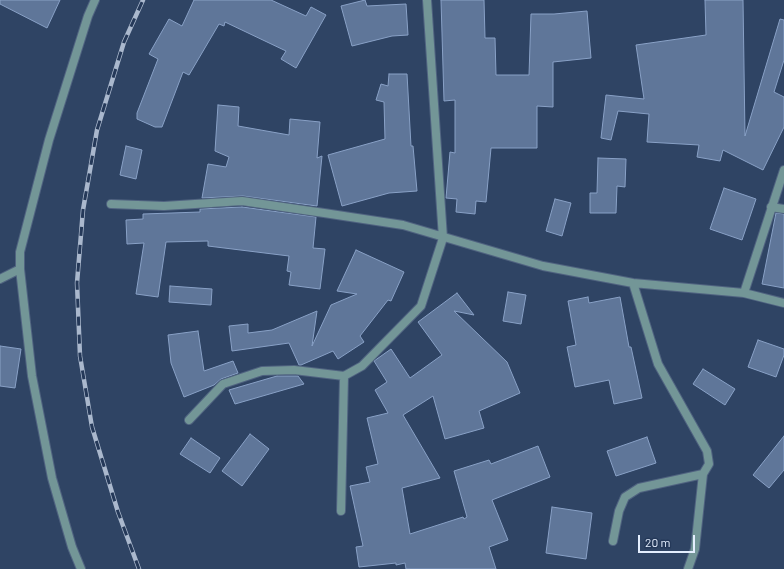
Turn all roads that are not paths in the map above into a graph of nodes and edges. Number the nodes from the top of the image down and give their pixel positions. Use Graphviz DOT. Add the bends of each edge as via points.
graph roads {
  1 [pos="95,0"];
  2 [pos="427,0"];
  3 [pos="784,170"];
  4 [pos="111,204"];
  5 [pos="771,207"];
  6 [pos="784,209"];
  7 [pos="443,238"];
  8 [pos="20,269"];
  9 [pos="0,280"];
  10 [pos="633,283"];
  11 [pos="744,293"];
  12 [pos="784,303"];
  13 [pos="344,376"];
  14 [pos="189,420"];
  15 [pos="702,474"];
  16 [pos="341,511"];
  17 [pos="613,541"];
  18 [pos="81,569"];
  19 [pos="688,569"];
  1 -- 8 [label="street" via="48,140 20,252"];
  2 -- 7 [label="street"];
  3 -- 5 [label="street"];
  4 -- 7 [label="street" via="164,206 242,201 403,226"];
  5 -- 6 [label="street"];
  5 -- 11 [label="street"];
  7 -- 10 [label="street" via="543,266"];
  7 -- 13 [label="street" via="421,306 362,366"];
  8 -- 9 [label="street"];
  8 -- 18 [label="street" via="32,376 52,478 72,548"];
  10 -- 11 [label="street"];
  10 -- 15 [label="street" via="658,364 707,450 709,464"];
  11 -- 12 [label="street"];
  13 -- 14 [label="street" via="294,370 262,371 223,384"];
  13 -- 16 [label="street"];
  15 -- 17 [label="street" via="639,488 625,497 619,511"];
  15 -- 19 [label="street" via="695,549"];
}
